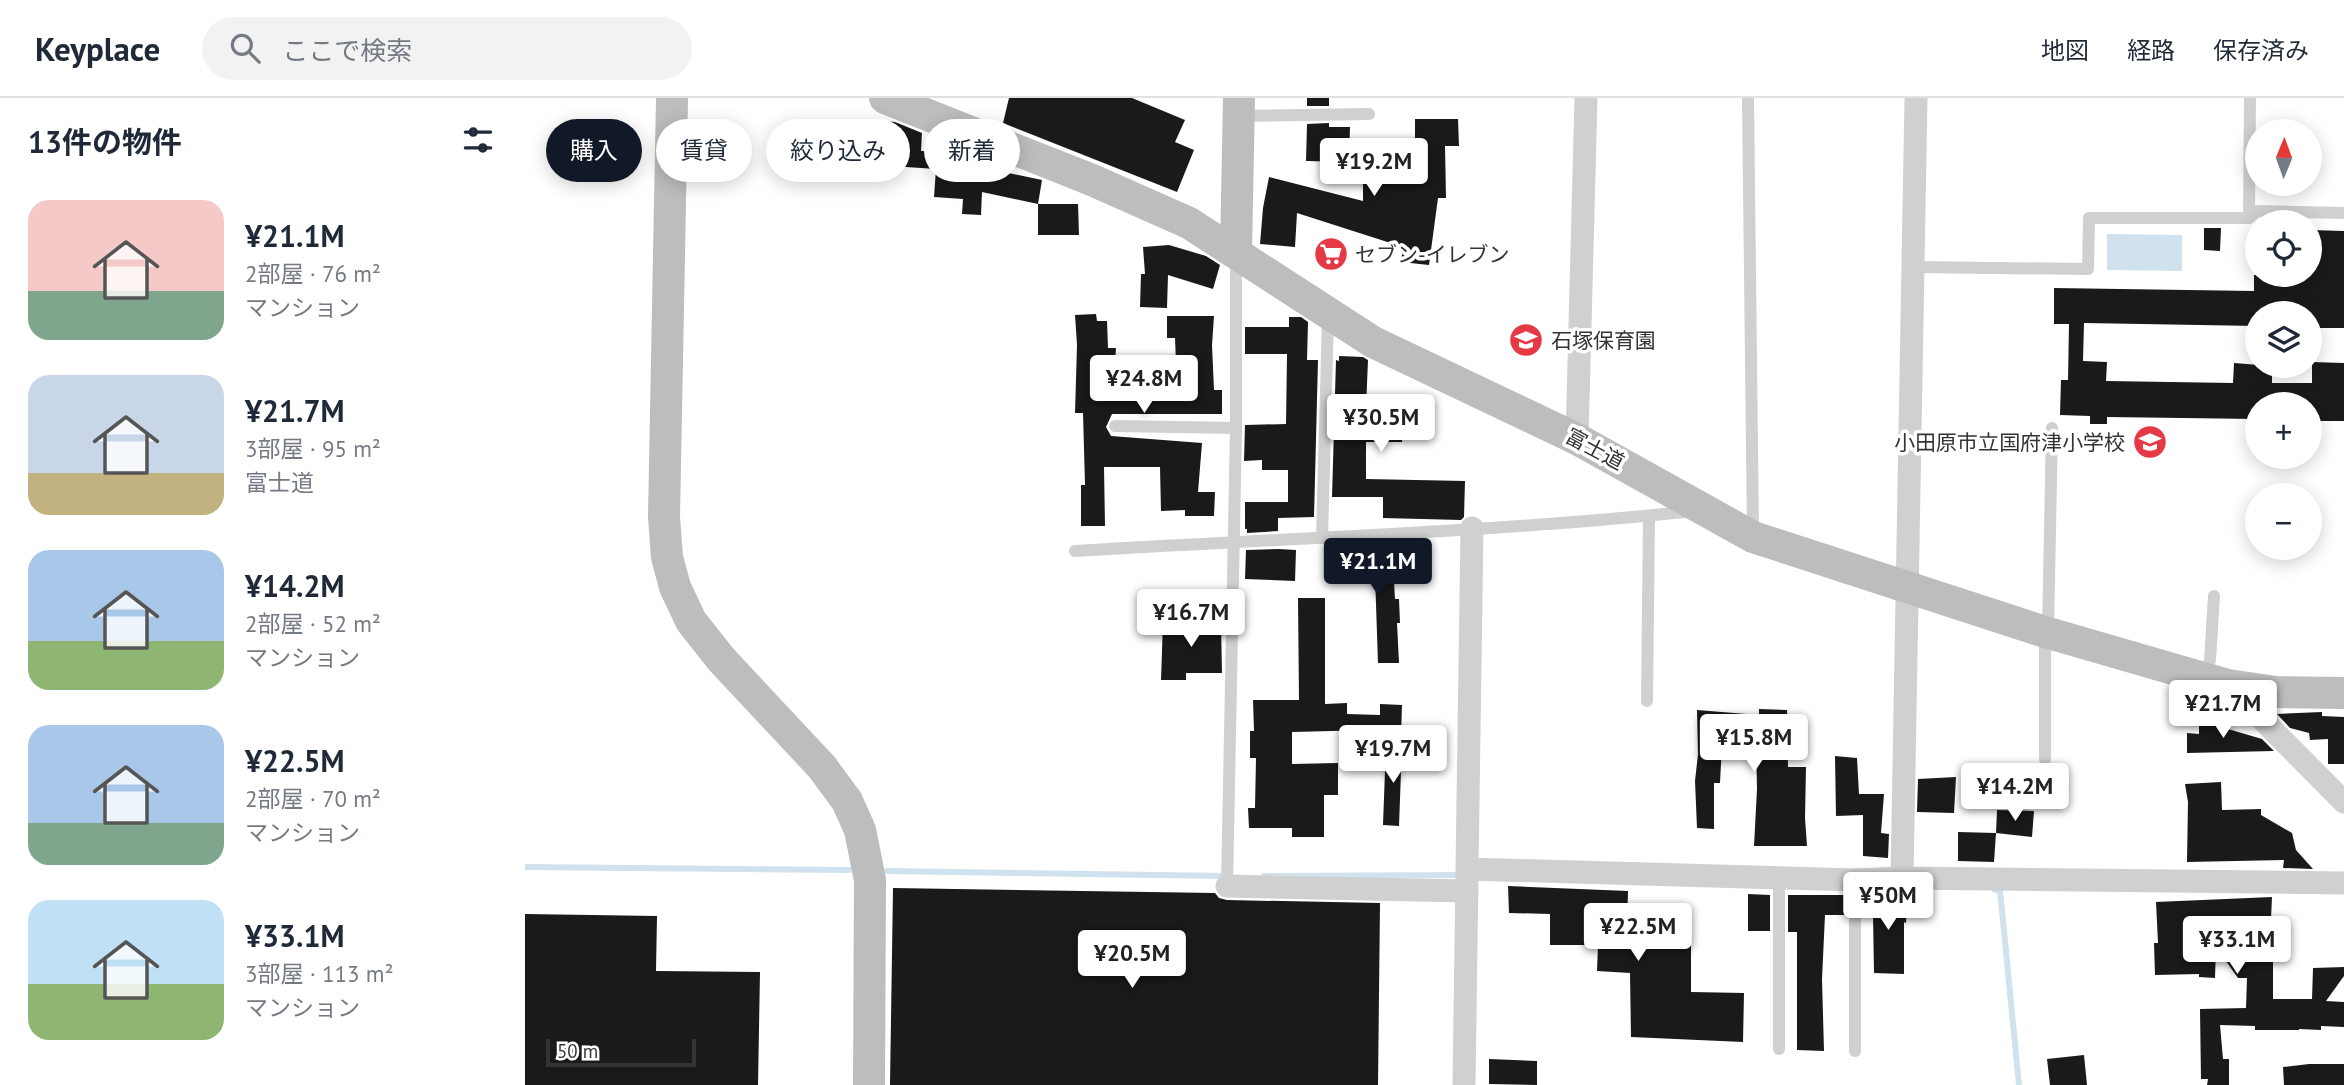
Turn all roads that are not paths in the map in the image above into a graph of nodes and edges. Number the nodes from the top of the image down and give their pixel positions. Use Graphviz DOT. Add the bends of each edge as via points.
graph roads {
  1 [pos="672,98"];
  2 [pos="885,98"];
  3 [pos="1586,98"];
  4 [pos="1748,98"];
  5 [pos="1916,98"];
  6 [pos="2250,98"];
  7 [pos="1239,107"];
  8 [pos="1369,114"];
  9 [pos="2249,210"];
  10 [pos="2322,212"];
  11 [pos="2344,213"];
  12 [pos="2245,218"];
  13 [pos="1236,252"];
  14 [pos="1913,267"];
  15 [pos="1328,313"];
  16 [pos="1115,426"];
  17 [pos="1236,428"];
  18 [pos="2052,428"];
  19 [pos="1577,439"];
  20 [pos="1706,510"];
  21 [pos="1649,516"];
  22 [pos="1472,528"];
  23 [pos="1753,537"];
  24 [pos="1322,538"];
  25 [pos="1234,541"];
  26 [pos="1075,551"];
  27 [pos="1906,588"];
  28 [pos="2214,596"];
  29 [pos="2046,632"];
  30 [pos="2217,681"];
  31 [pos="2344,693"];
  32 [pos="1647,701"];
  33 [pos="2045,759"];
  34 [pos="2344,802"];
  35 [pos="1779,877"];
  36 [pos="1902,878"];
  37 [pos="1467,880"];
  38 [pos="1855,880"];
  39 [pos="2344,883"];
  40 [pos="1227,886"];
  41 [pos="1779,1049"];
  42 [pos="1855,1051"];
  43 [pos="869,1085"];
  44 [pos="1464,1085"];
  1 -- 43 [label="street" via="667,556 691,621 822,767 847,801 860,830 870,880"];
  2 -- 13 [label="street, 富士道" via="942,114 1189,223"];
  3 -- 19 [label="street"];
  4 -- 23 [label="lane"];
  5 -- 14 [label="street"];
  6 -- 9 [label="lane"];
  7 -- 8 [label="lane"];
  7 -- 13 [label="street"];
  10 -- 11 [label="lane"];
  12 -- 14 [label="lane" via="2089,218 2088,269"];
  13 -- 15 [label="street, 富士道"];
  13 -- 17 [label="lane"];
  14 -- 27 [label="street"];
  15 -- 19 [label="street, 富士道" via="1373,342"];
  15 -- 24 [label="lane"];
  16 -- 17 [label="lane"];
  17 -- 25 [label="lane"];
  18 -- 29 [label="lane"];
  19 -- 20 [label="street, 富士道"];
  20 -- 21 [label="lane"];
  20 -- 23 [label="street, 富士道"];
  21 -- 22 [label="lane"];
  21 -- 32 [label="lane"];
  22 -- 24 [label="lane"];
  22 -- 37 [label="street"];
  23 -- 27 [label="street, 富士道"];
  24 -- 25 [label="lane"];
  25 -- 26 [label="lane"];
  25 -- 40 [label="lane"];
  27 -- 29 [label="street, 富士道"];
  27 -- 36 [label="street"];
  28 -- 30 [label="lane" via="2210,660"];
  29 -- 30 [label="street, 富士道"];
  29 -- 33 [label="lane"];
  30 -- 31 [label="street, 富士道" via="2276,692"];
  30 -- 34 [label="street"];
  35 -- 37 [label="street"];
  35 -- 38 [label="street"];
  35 -- 41 [label="lane"];
  36 -- 38 [label="street"];
  36 -- 39 [label="street"];
  37 -- 40 [label="street"];
  37 -- 44 [label="street"];
  38 -- 42 [label="lane"];
}
